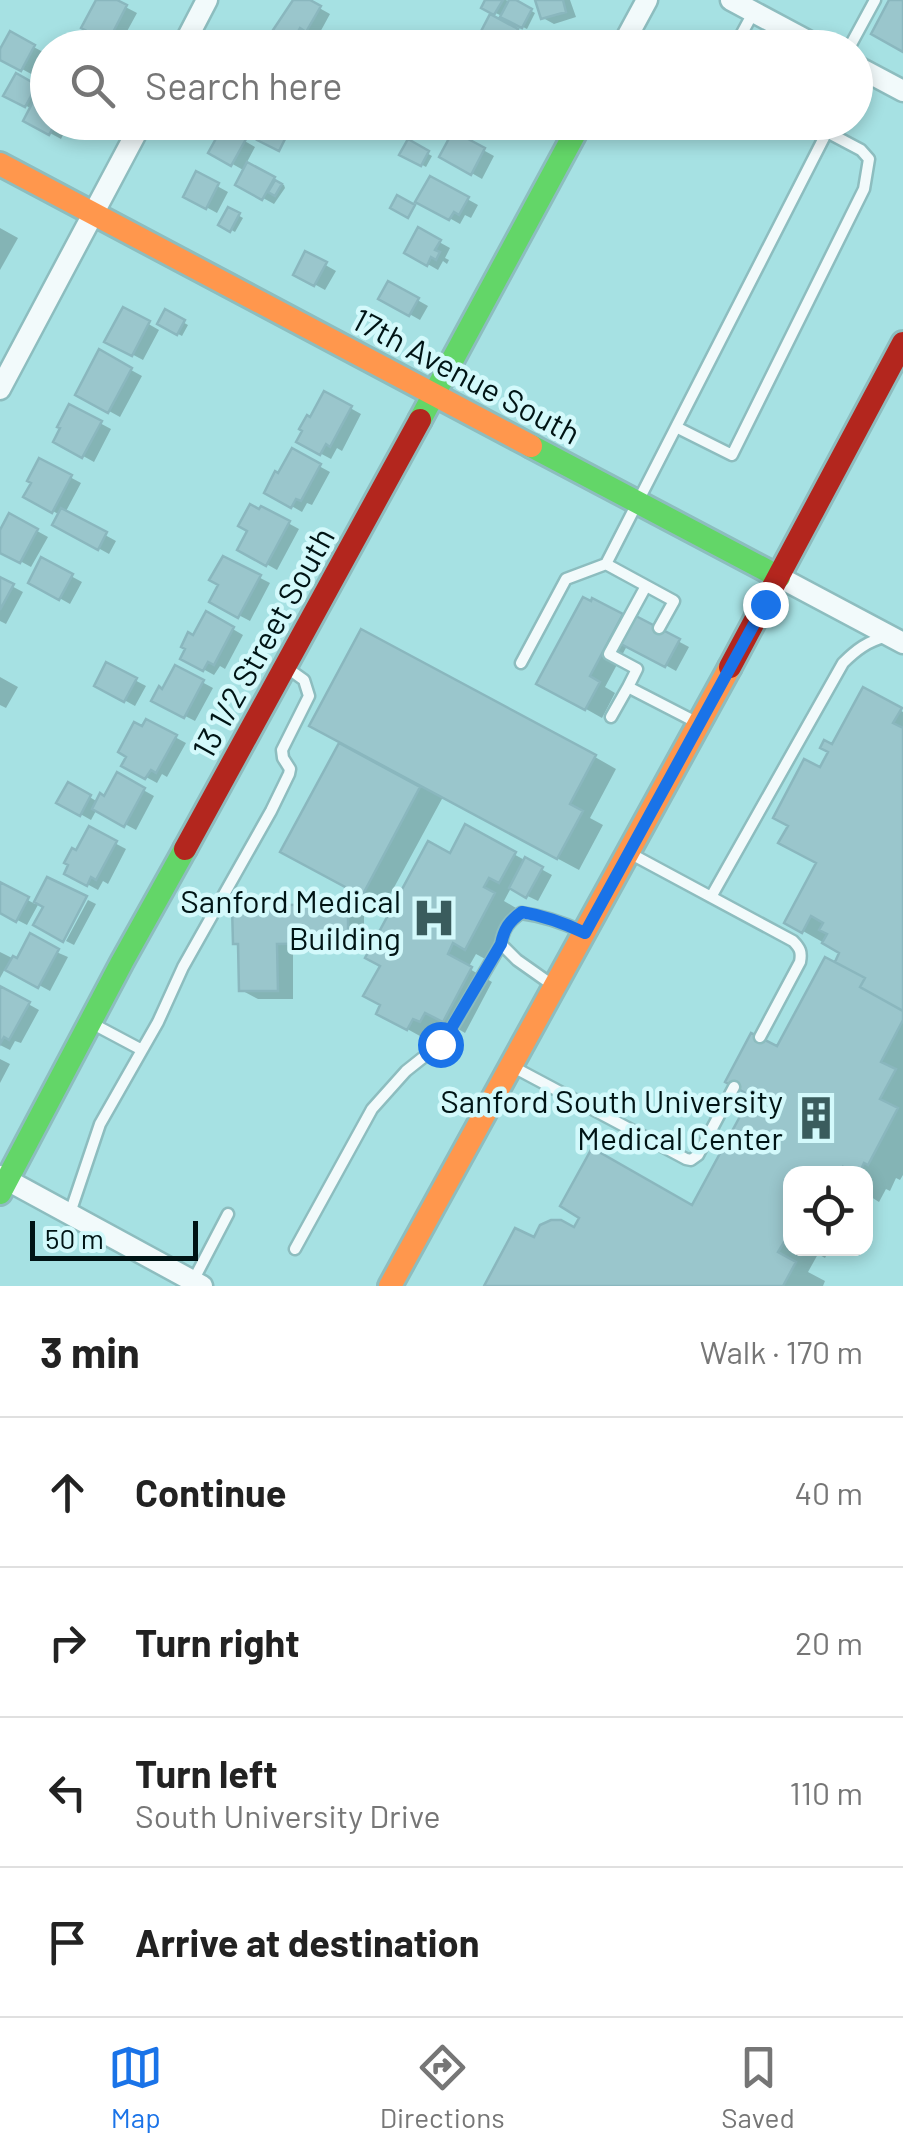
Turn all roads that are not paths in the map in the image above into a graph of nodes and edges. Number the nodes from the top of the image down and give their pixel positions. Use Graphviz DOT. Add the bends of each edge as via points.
graph roads {
  1 [pos="207,0"];
  2 [pos="647,0"];
  3 [pos="731,0"];
  4 [pos="875,0"];
  5 [pos="753,12"];
  6 [pos="191,30"];
  7 [pos="631,30"];
  8 [pos="744,30"];
  9 [pos="787,30"];
  10 [pos="859,30"];
  11 [pos="873,78"];
  12 [pos="903,91"];
  13 [pos="133,140"];
  14 [pos="570,140"];
  15 [pos="822,140"];
  16 [pos="847,140"];
  17 [pos="0,164"];
  18 [pos="94,214"];
  19 [pos="903,343"];
  20 [pos="0,390"];
  21 [pos="434,394"];
  22 [pos="676,426"];
  23 [pos="637,502"];
  24 [pos="606,564"];
  25 [pos="779,577"];
  26 [pos="646,586"];
  27 [pos="659,628"];
  28 [pos="897,639"];
  29 [pos="644,656"];
  30 [pos="521,663"];
  31 [pos="286,667"];
  32 [pos="638,670"];
  33 [pos="628,687"];
  34 [pos="611,717"];
  35 [pos="699,724"];
  36 [pos="628,852"];
  37 [pos="711,897"];
  38 [pos="585,933"];
  39 [pos="501,944"];
  40 [pos="556,987"];
  41 [pos="90,1023"];
  42 [pos="760,1038"];
  43 [pos="142,1050"];
  44 [pos="512,1066"];
  45 [pos="734,1087"];
  46 [pos="2,1183"];
  47 [pos="70,1214"];
  48 [pos="228,1214"];
  49 [pos="296,1250"];
  50 [pos="198,1283"];
  51 [pos="390,1286"];
  1 -- 6 [label="street"];
  2 -- 7 [label="street"];
  3 -- 5 [label="street"];
  4 -- 10 [label="lane"];
  5 -- 8 [label="lane"];
  5 -- 9 [label="street"];
  11 -- 12 [label="street"];
  13 -- 18 [label="street"];
  14 -- 21 [label="street, 13 1/2 Street South"];
  15 -- 22 [label="lane"];
  16 -- 22 [label="lane" via="869,159 864,189 732,455"];
  17 -- 18 [label="street, 17th Avenue South"];
  18 -- 20 [label="street"];
  18 -- 21 [label="street, 17th Avenue South"];
  19 -- 25 [label="street"];
  21 -- 23 [label="street, 17th Avenue South"];
  21 -- 31 [label="street, 13 1/2 Street South"];
  22 -- 23 [label="lane"];
  23 -- 24 [label="lane"];
  23 -- 25 [label="street, 17th Avenue South"];
  24 -- 26 [label="lane"];
  24 -- 30 [label="lane" via="566,578"];
  25 -- 28 [label="street, 17th Avenue South"];
  25 -- 35 [label="street"];
  26 -- 27 [label="lane" via="674,602"];
  26 -- 32 [label="lane" via="609,654"];
  28 -- 37 [label="lane" via="873,640 843,662"];
  29 -- 32 [label="lane"];
  31 -- 41 [label="street, 13 1/2 Street South"];
  31 -- 43 [label="lane" via="304,680 309,696 282,750 289,774"];
  32 -- 33 [label="lane"];
  33 -- 34 [label="lane"];
  33 -- 35 [label="lane"];
  35 -- 36 [label="street"];
  36 -- 37 [label="lane"];
  36 -- 38 [label="street"];
  37 -- 42 [label="lane" via="793,941 802,955"];
  38 -- 39 [label="lane" via="522,912 510,920"];
  38 -- 40 [label="street"];
  39 -- 40 [label="lane"];
  39 -- 49 [label="lane" via="440,1044 372,1109"];
  40 -- 44 [label="street"];
  41 -- 43 [label="lane"];
  41 -- 46 [label="street, 13 1/2 Street South"];
  43 -- 47 [label="lane" via="100,1124"];
  44 -- 45 [label="lane" via="691,1160"];
  44 -- 51 [label="street"];
  46 -- 47 [label="street"];
  47 -- 50 [label="street"];
  48 -- 50 [label="lane"];
}
